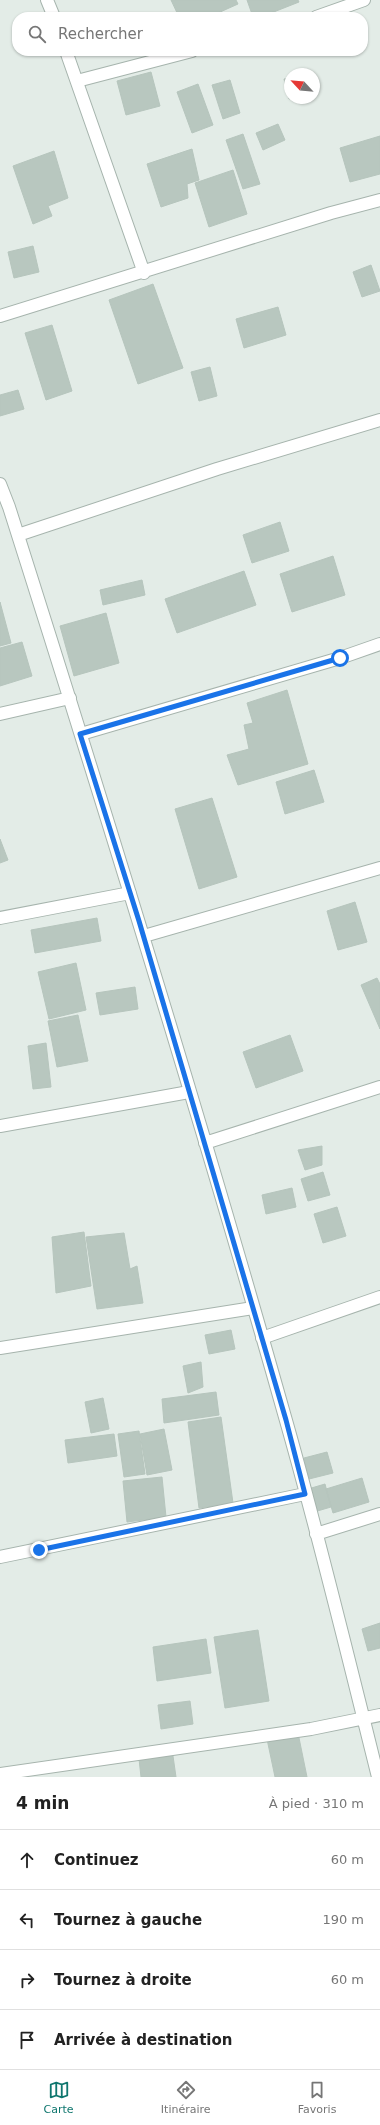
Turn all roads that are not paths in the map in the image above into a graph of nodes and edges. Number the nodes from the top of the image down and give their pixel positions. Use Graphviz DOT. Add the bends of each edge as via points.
graph roads {
  1 [pos="47,0"];
  2 [pos="364,0"];
  3 [pos="52,12"];
  4 [pos="330,12"];
  5 [pos="68,56"];
  6 [pos="173,56"];
  7 [pos="78,81"];
  8 [pos="380,200"];
  9 [pos="144,273"];
  10 [pos="0,316"];
  11 [pos="380,420"];
  12 [pos="0,484"];
  13 [pos="5,508"];
  14 [pos="18,535"];
  15 [pos="380,644"];
  16 [pos="70,698"];
  17 [pos="0,714"];
  18 [pos="80,734"];
  19 [pos="380,868"];
  20 [pos="130,893"];
  21 [pos="0,918"];
  22 [pos="144,936"];
  23 [pos="380,1087"];
  24 [pos="189,1092"];
  25 [pos="0,1126"];
  26 [pos="205,1143"];
  27 [pos="380,1297"];
  28 [pos="253,1308"];
  29 [pos="262,1338"];
  30 [pos="0,1348"];
  31 [pos="305,1494"];
  32 [pos="380,1514"];
  33 [pos="316,1534"];
  34 [pos="0,1557"];
  35 [pos="380,1715"];
  36 [pos="363,1718"];
  37 [pos="0,1774"];
  38 [pos="378,1777"];
  1 -- 3 [label="street"];
  2 -- 4 [label="street"];
  5 -- 7 [label="street"];
  6 -- 7 [label="street"];
  7 -- 9 [label="street"];
  8 -- 9 [label="street" via="331,213"];
  9 -- 10 [label="street"];
  11 -- 14 [label="street" via="217,469"];
  12 -- 13 [label="street"];
  13 -- 14 [label="street"];
  14 -- 16 [label="street"];
  15 -- 18 [label="street"];
  16 -- 17 [label="street"];
  16 -- 18 [label="street"];
  18 -- 20 [label="street"];
  19 -- 22 [label="street"];
  20 -- 21 [label="street"];
  20 -- 22 [label="street"];
  22 -- 24 [label="street"];
  23 -- 26 [label="street"];
  24 -- 25 [label="street"];
  24 -- 26 [label="street"];
  26 -- 28 [label="street"];
  27 -- 29 [label="street"];
  28 -- 29 [label="street"];
  28 -- 30 [label="street"];
  29 -- 31 [label="street"];
  31 -- 33 [label="street"];
  31 -- 34 [label="street"];
  32 -- 33 [label="street"];
  33 -- 36 [label="street"];
  35 -- 36 [label="street"];
  36 -- 37 [label="street" via="311,1730"];
  36 -- 38 [label="street"];
}
